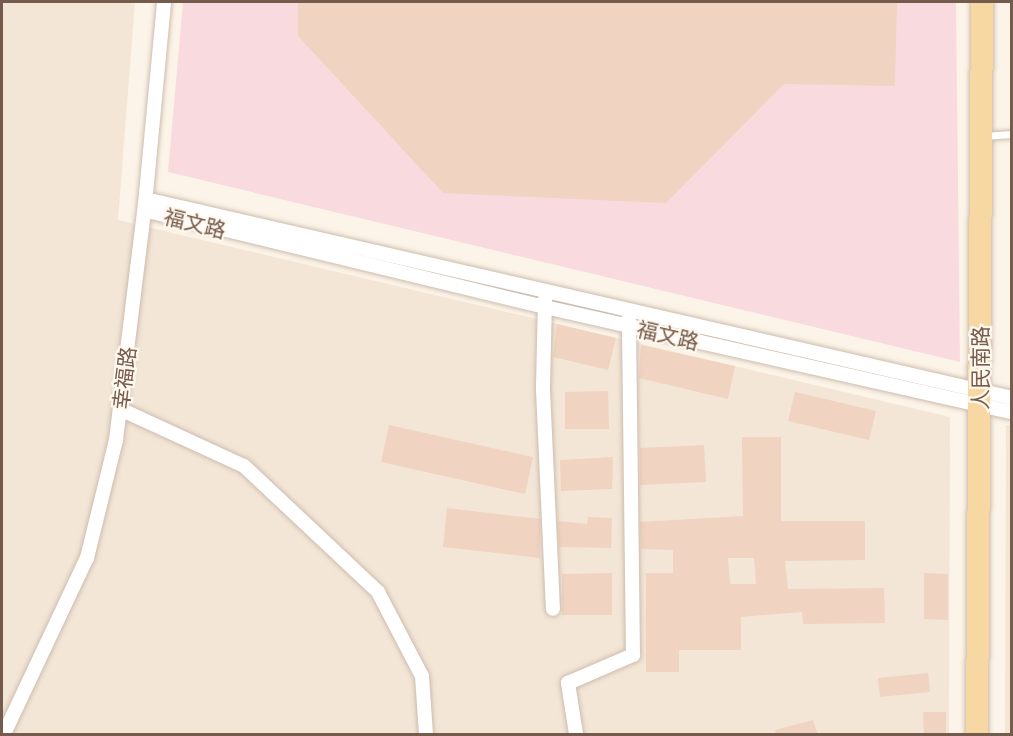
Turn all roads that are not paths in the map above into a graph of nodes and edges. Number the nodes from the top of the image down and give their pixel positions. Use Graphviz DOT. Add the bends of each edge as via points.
graph roads {
  1 [pos="164,2"];
  2 [pos="982,2"];
  3 [pos="1011,134"];
  4 [pos="981,136"];
  5 [pos="145,204"];
  6 [pos="545,300"];
  7 [pos="629,319"];
  8 [pos="1011,398"];
  9 [pos="979,400"];
  10 [pos="120,409"];
  11 [pos="1011,412"];
  12 [pos="553,609"];
  13 [pos="4,735"];
  14 [pos="426,735"];
  15 [pos="576,735"];
  16 [pos="977,735"];
  1 -- 5 [label="street, 幸福路"];
  2 -- 4 [label="main road, 人民南路"];
  3 -- 4 [label="lane"];
  4 -- 9 [label="main road, 人民南路"];
  5 -- 6 [label="street, 福文路" via="154,201"];
  5 -- 10 [label="street, 幸福路"];
  6 -- 7 [label="street, 福文路"];
  6 -- 12 [label="street" via="543,390"];
  7 -- 9 [label="street, 福文路"];
  7 -- 15 [label="street" via="633,655 568,683"];
  8 -- 9 [label="street, 福文路"];
  9 -- 11 [label="street, 福文路"];
  9 -- 16 [label="main road, 人民南路"];
  10 -- 13 [label="street, 幸福路" via="87,558"];
  10 -- 14 [label="street" via="244,466 378,592 422,676"];
}
